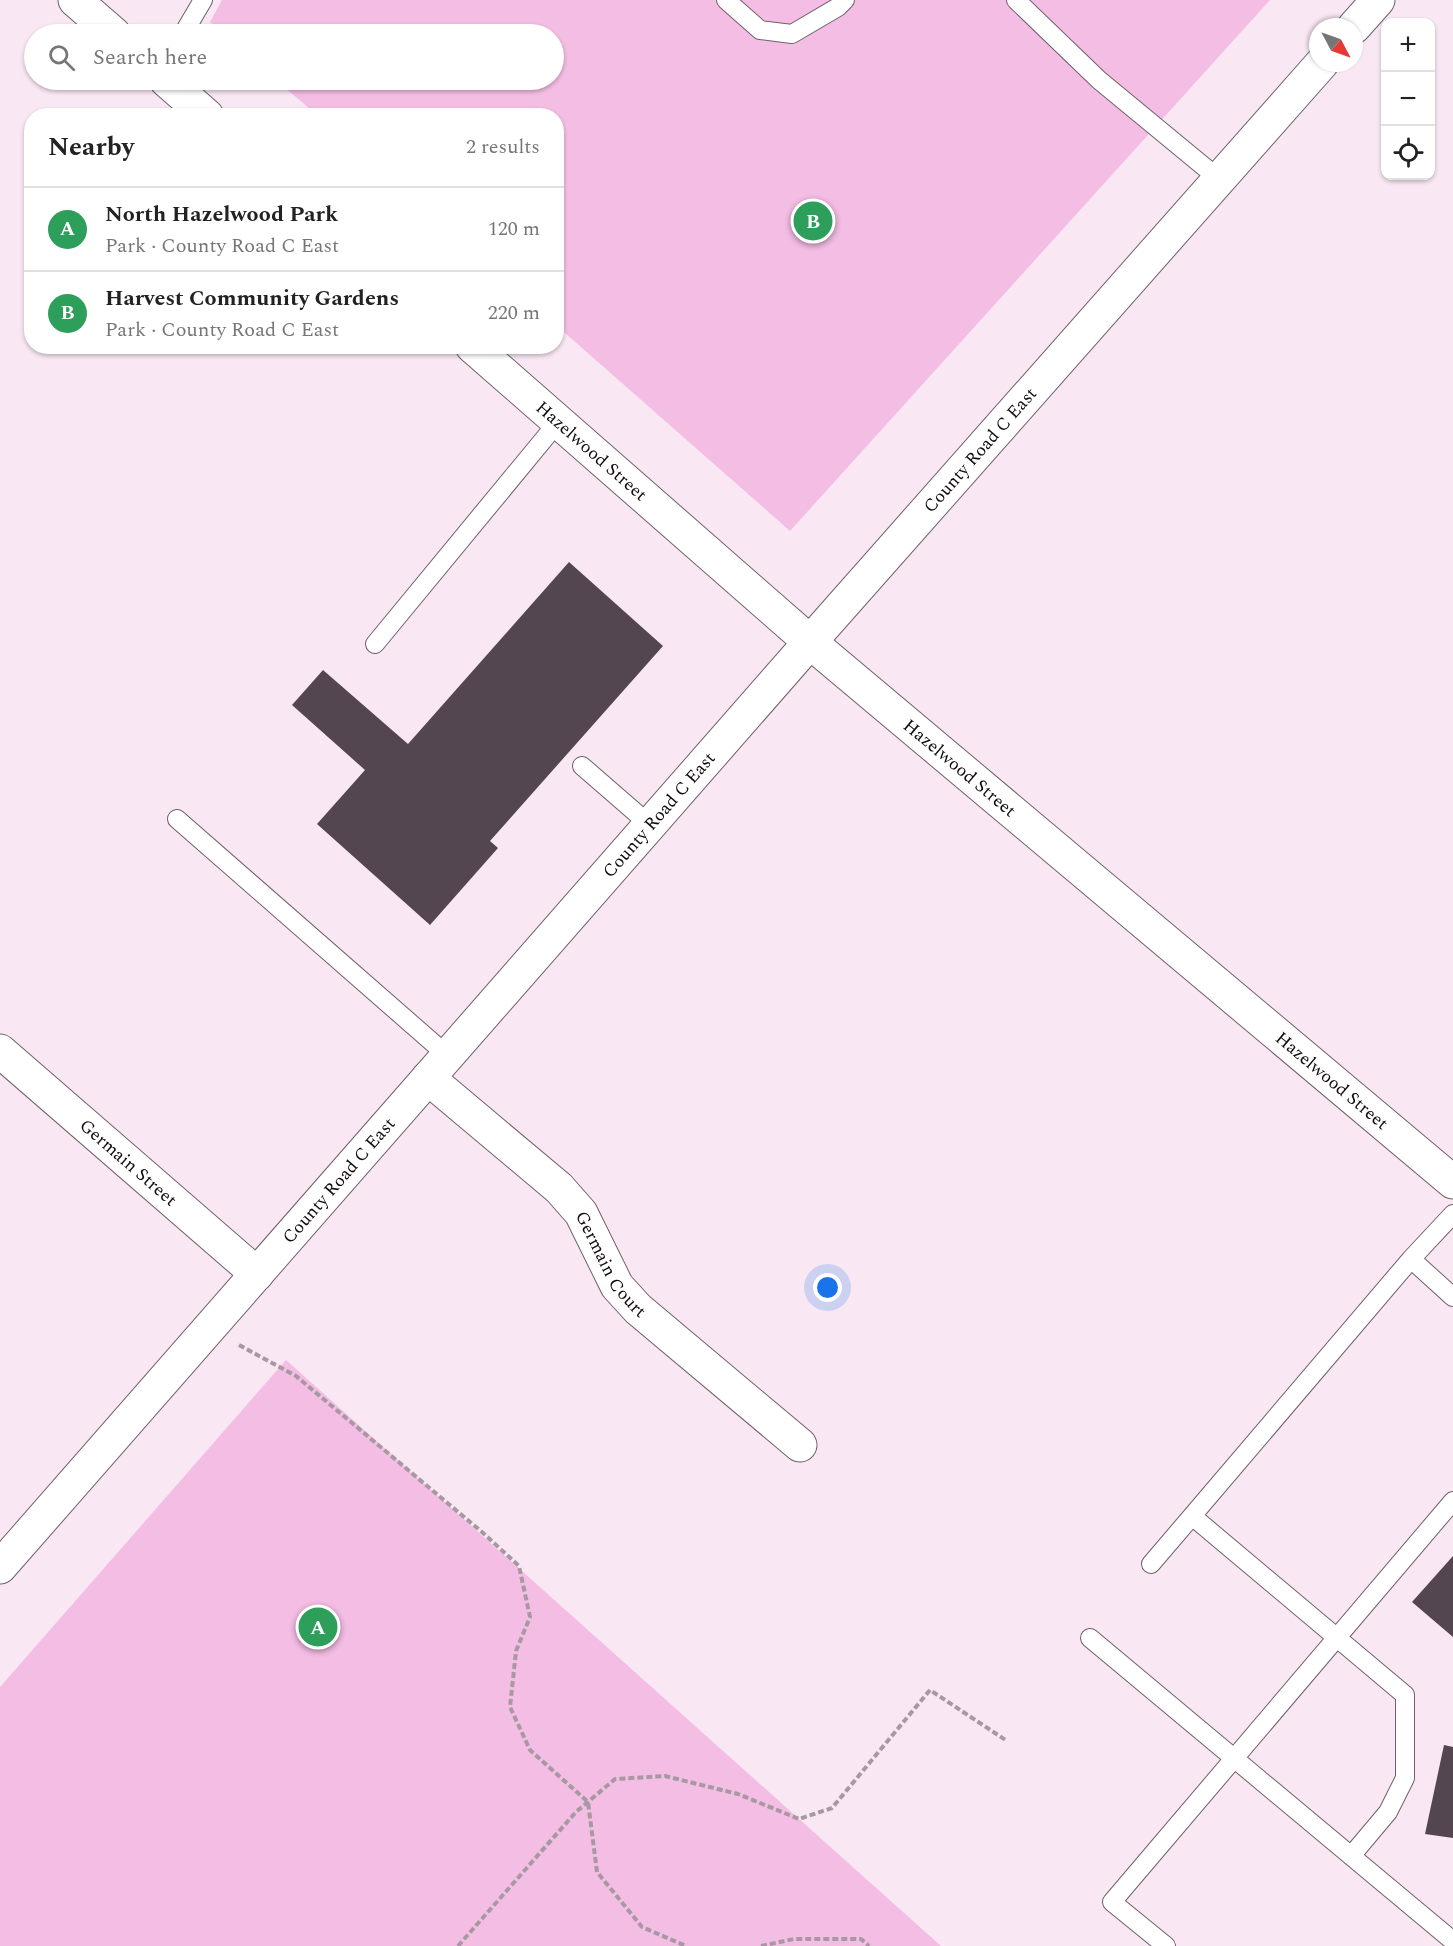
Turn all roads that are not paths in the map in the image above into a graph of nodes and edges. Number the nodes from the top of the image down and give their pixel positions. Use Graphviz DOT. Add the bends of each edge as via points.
graph roads {
  1 [pos="75,0"];
  2 [pos="203,0"];
  3 [pos="726,0"];
  4 [pos="845,0"];
  5 [pos="1016,0"];
  6 [pos="1378,0"];
  7 [pos="1362,18"];
  8 [pos="103,24"];
  9 [pos="189,24"];
  10 [pos="1314,72"];
  11 [pos="177,90"];
  12 [pos="198,108"];
  13 [pos="1219,179"];
  14 [pos="481,354"];
  15 [pos="558,422"];
  16 [pos="810,642"];
  17 [pos="375,644"];
  18 [pos="582,766"];
  19 [pos="177,819"];
  20 [pos="650,825"];
  21 [pos="0,1051"];
  22 [pos="438,1067"];
  23 [pos="1453,1182"];
  24 [pos="1453,1214"];
  25 [pos="1411,1259"];
  26 [pos="256,1274"];
  27 [pos="1453,1296"];
  28 [pos="800,1445"];
  29 [pos="1453,1501"];
  30 [pos="1192,1516"];
  31 [pos="1151,1564"];
  32 [pos="0,1568"];
  33 [pos="1337,1637"];
  34 [pos="1090,1638"];
  35 [pos="1234,1759"];
  36 [pos="1351,1856"];
  37 [pos="1453,1941"];
  38 [pos="1166,1946"];
  1 -- 8 [label="street"];
  2 -- 9 [label="lane"];
  3 -- 4 [label="lane" via="760,30 792,34"];
  5 -- 13 [label="lane" via="1099,80"];
  6 -- 7 [label="street"];
  10 -- 13 [label="street, County Road C East"];
  11 -- 12 [label="street"];
  13 -- 16 [label="street, County Road C East"];
  14 -- 15 [label="street, Hazelwood Street"];
  15 -- 16 [label="street, Hazelwood Street"];
  15 -- 17 [label="lane"];
  16 -- 20 [label="street, County Road C East"];
  16 -- 23 [label="street, Hazelwood Street"];
  18 -- 20 [label="lane"];
  19 -- 22 [label="lane"];
  20 -- 22 [label="street, County Road C East"];
  21 -- 26 [label="street, Germain Street"];
  22 -- 26 [label="street, County Road C East"];
  22 -- 28 [label="street, Germain Court" via="582,1214 617,1286 639,1309"];
  24 -- 25 [label="lane"];
  25 -- 27 [label="lane"];
  25 -- 30 [label="lane"];
  26 -- 32 [label="street, County Road C East"];
  29 -- 33 [label="lane"];
  30 -- 31 [label="lane"];
  30 -- 33 [label="lane"];
  33 -- 35 [label="lane"];
  33 -- 36 [label="lane" via="1405,1695 1405,1778 1388,1812"];
  34 -- 35 [label="lane"];
  35 -- 36 [label="lane"];
  35 -- 38 [label="lane" via="1112,1902"];
  36 -- 37 [label="lane"];
}
